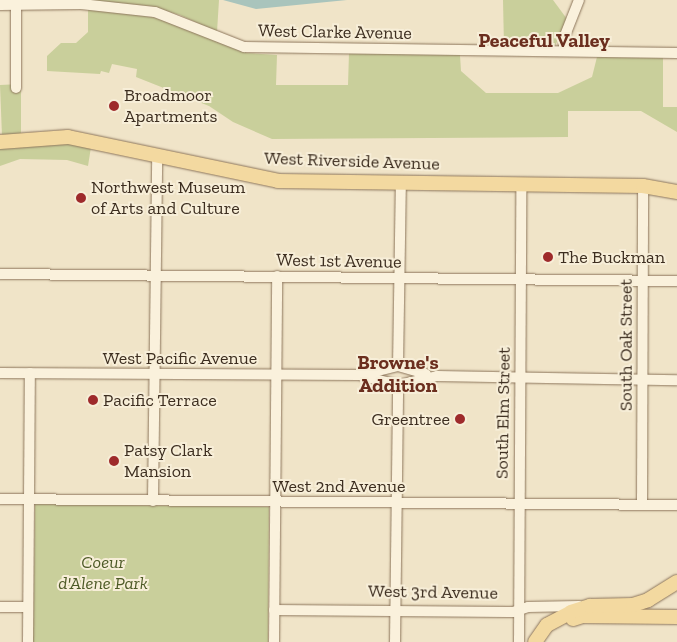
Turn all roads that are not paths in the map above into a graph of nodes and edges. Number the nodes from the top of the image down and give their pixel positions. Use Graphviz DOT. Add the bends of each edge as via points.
graph roads {
  1 [pos="579,0"];
  2 [pos="0,5"];
  3 [pos="16,5"];
  4 [pos="564,50"];
  5 [pos="677,53"];
  6 [pos="16,88"];
  7 [pos="0,142"];
  8 [pos="157,156"];
  9 [pos="401,183"];
  10 [pos="521,184"];
  11 [pos="643,186"];
  12 [pos="677,192"];
  13 [pos="0,274"];
  14 [pos="156,275"];
  15 [pos="277,276"];
  16 [pos="400,278"];
  17 [pos="520,279"];
  18 [pos="642,280"];
  19 [pos="677,281"];
  20 [pos="398,367"];
  21 [pos="0,373"];
  22 [pos="30,373"];
  23 [pos="155,374"];
  24 [pos="275,374"];
  25 [pos="360,375"];
  26 [pos="437,376"];
  27 [pos="520,377"];
  28 [pos="641,379"];
  29 [pos="677,380"];
  30 [pos="398,384"];
  31 [pos="0,498"];
  32 [pos="29,499"];
  33 [pos="153,501"];
  34 [pos="275,502"];
  35 [pos="396,502"];
  36 [pos="518,504"];
  37 [pos="642,505"];
  38 [pos="677,505"];
  39 [pos="677,583"];
  40 [pos="0,607"];
  41 [pos="28,607"];
  42 [pos="274,610"];
  43 [pos="519,610"];
  44 [pos="395,611"];
  45 [pos="594,611"];
  46 [pos="677,617"];
  47 [pos="28,642"];
  48 [pos="274,642"];
  49 [pos="395,642"];
  50 [pos="519,642"];
  51 [pos="535,642"];
  52 [pos="541,642"];
  1 -- 4 [label="street" via="564,38"];
  2 -- 3 [label="street, West Clarke Avenue"];
  3 -- 4 [label="street, West Clarke Avenue" via="81,4 155,12 244,47"];
  3 -- 6 [label="street"];
  4 -- 5 [label="street, West Clarke Avenue"];
  7 -- 8 [label="main road, West Riverside Avenue" via="68,137"];
  8 -- 9 [label="main road, West Riverside Avenue" via="278,181"];
  8 -- 14 [label="street"];
  9 -- 10 [label="main road, West Riverside Avenue"];
  9 -- 16 [label="street"];
  10 -- 11 [label="main road, West Riverside Avenue"];
  10 -- 17 [label="street, South Elm Street"];
  11 -- 12 [label="main road, West Riverside Avenue"];
  11 -- 18 [label="street, South Oak Street"];
  13 -- 14 [label="street, West 1st Avenue"];
  14 -- 15 [label="street, West 1st Avenue"];
  14 -- 23 [label="street"];
  15 -- 16 [label="street, West 1st Avenue"];
  15 -- 24 [label="street"];
  16 -- 17 [label="street, West 1st Avenue"];
  16 -- 20 [label="street"];
  17 -- 18 [label="street, West 1st Avenue"];
  17 -- 27 [label="street, South Elm Street"];
  18 -- 19 [label="street, West 1st Avenue"];
  18 -- 28 [label="street, South Oak Street"];
  20 -- 25 [label="street, West Pacific Avenue"];
  20 -- 26 [label="street, West Pacific Avenue"];
  20 -- 30 [label="street" via="407,376"];
  20 -- 30 [label="street" via="388,375"];
  21 -- 22 [label="street, West Pacific Avenue"];
  22 -- 23 [label="street, West Pacific Avenue"];
  22 -- 32 [label="street"];
  23 -- 24 [label="street, West Pacific Avenue"];
  23 -- 33 [label="street"];
  24 -- 25 [label="street, West Pacific Avenue"];
  24 -- 34 [label="street"];
  25 -- 30 [label="street, West Pacific Avenue"];
  26 -- 27 [label="street, West Pacific Avenue"];
  26 -- 30 [label="street, West Pacific Avenue"];
  27 -- 28 [label="street, West Pacific Avenue"];
  27 -- 36 [label="street, South Elm Street"];
  28 -- 29 [label="street, West Pacific Avenue"];
  28 -- 37 [label="street, South Oak Street"];
  30 -- 35 [label="street"];
  31 -- 32 [label="street, West 2nd Avenue"];
  32 -- 33 [label="street, West 2nd Avenue"];
  32 -- 41 [label="street"];
  33 -- 34 [label="street, West 2nd Avenue"];
  34 -- 35 [label="street, West 2nd Avenue"];
  34 -- 42 [label="street"];
  35 -- 36 [label="street, West 2nd Avenue"];
  35 -- 44 [label="street"];
  36 -- 37 [label="street, West 2nd Avenue"];
  36 -- 43 [label="street, South Elm Street"];
  37 -- 38 [label="street, West 2nd Avenue"];
  39 -- 45 [label="main road" via="648,600"];
  40 -- 41 [label="street"];
  41 -- 47 [label="street"];
  42 -- 44 [label="street, West 3rd Avenue"];
  42 -- 48 [label="street"];
  43 -- 44 [label="street, West 3rd Avenue"];
  43 -- 45 [label="street, West 3rd Avenue"];
  43 -- 50 [label="street, South Elm Street"];
  44 -- 49 [label="street"];
  45 -- 46 [label="main road, West 3rd Avenue"];
  45 -- 51 [label="main road" via="557,618 540,632"];
  45 -- 52 [label="main road" via="568,620"];
}
